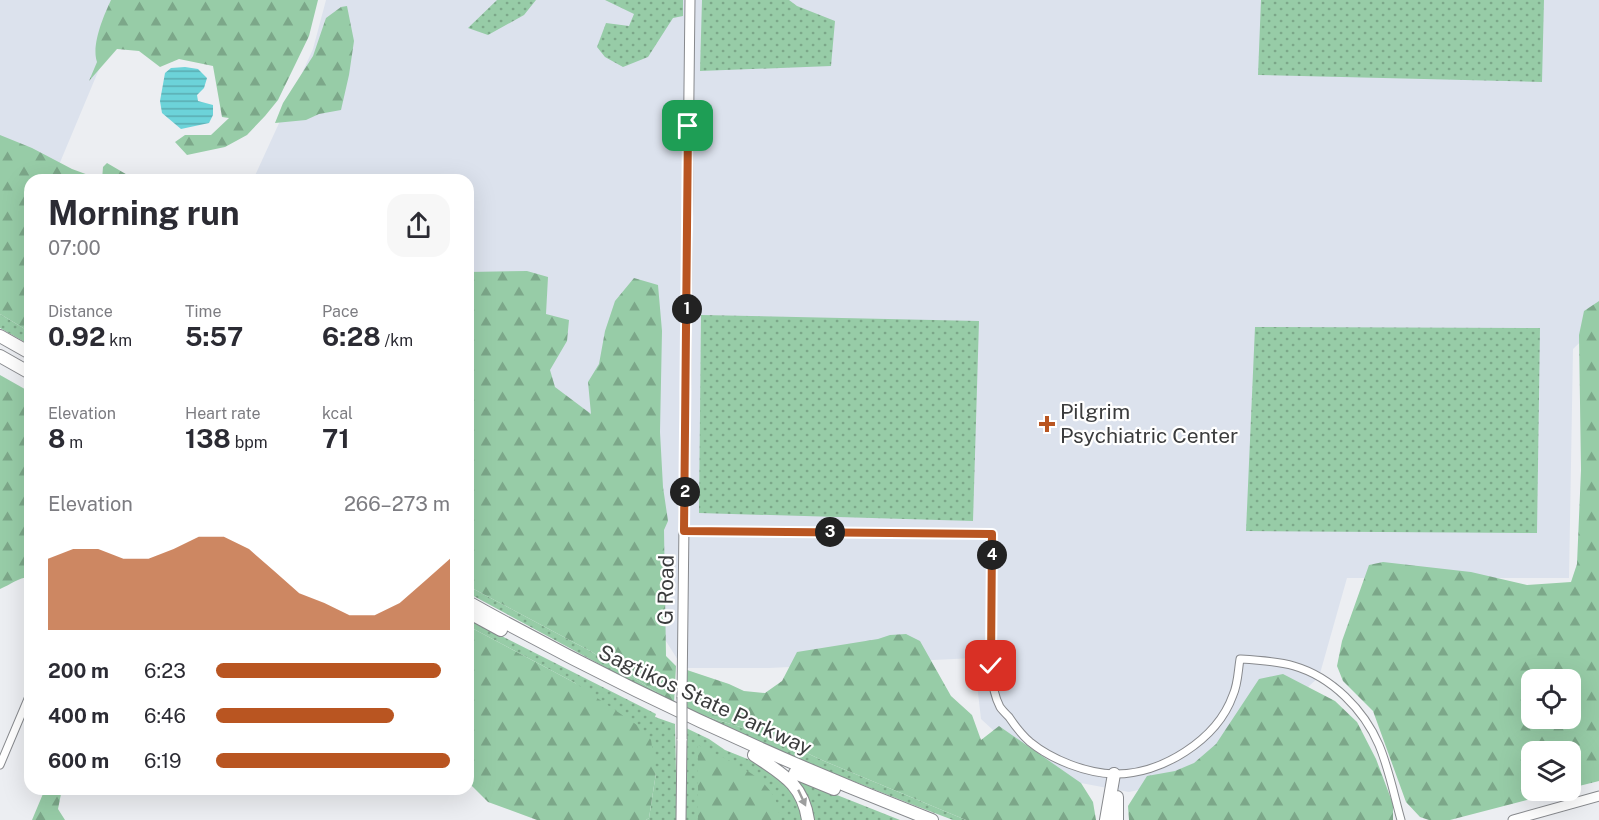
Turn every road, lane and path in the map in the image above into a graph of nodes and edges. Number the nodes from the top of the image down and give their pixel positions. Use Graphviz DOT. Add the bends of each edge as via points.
graph roads {
  1 [pos="690,0"];
  2 [pos="0,336"];
  3 [pos="24,350"];
  4 [pos="0,357"];
  5 [pos="24,370"];
  6 [pos="684,531"];
  7 [pos="474,605"];
  8 [pos="474,615"];
  9 [pos="24,708"];
  10 [pos="754,755"];
  11 [pos="0,765"];
  12 [pos="1114,774"];
  13 [pos="1599,796"];
  14 [pos="681,820"];
  15 [pos="808,820"];
  16 [pos="909,820"];
  17 [pos="932,820"];
  18 [pos="1106,820"];
  19 [pos="1117,820"];
  20 [pos="1401,820"];
  21 [pos="1513,820"];
  1 -- 6 [label="street, G Road"];
  2 -- 3 [label="highway"];
  4 -- 5 [label="highway"];
  6 -- 12 [label="street" via="992,534 990,658 1000,707 1018,730 1042,750 1081,767"];
  6 -- 14 [label="street, G Road, bridge"];
  7 -- 17 [label="highway, Sagtikos State Parkway" via="668,706 807,770"];
  8 -- 10 [label="highway, Sagtikos State Parkway" via="587,676"];
  9 -- 11 [label="street"];
  10 -- 15 [label="highway, one-way" via="796,786"];
  10 -- 16 [label="highway, Sagtikos State Parkway"];
  12 -- 18 [label="highway"];
  12 -- 19 [label="highway"];
  12 -- 20 [label="street" via="1131,773 1187,750 1217,725 1233,696 1240,659 1267,661 1295,666 1319,677 1356,708 1380,748"];
  13 -- 21 [label="street"];
}
